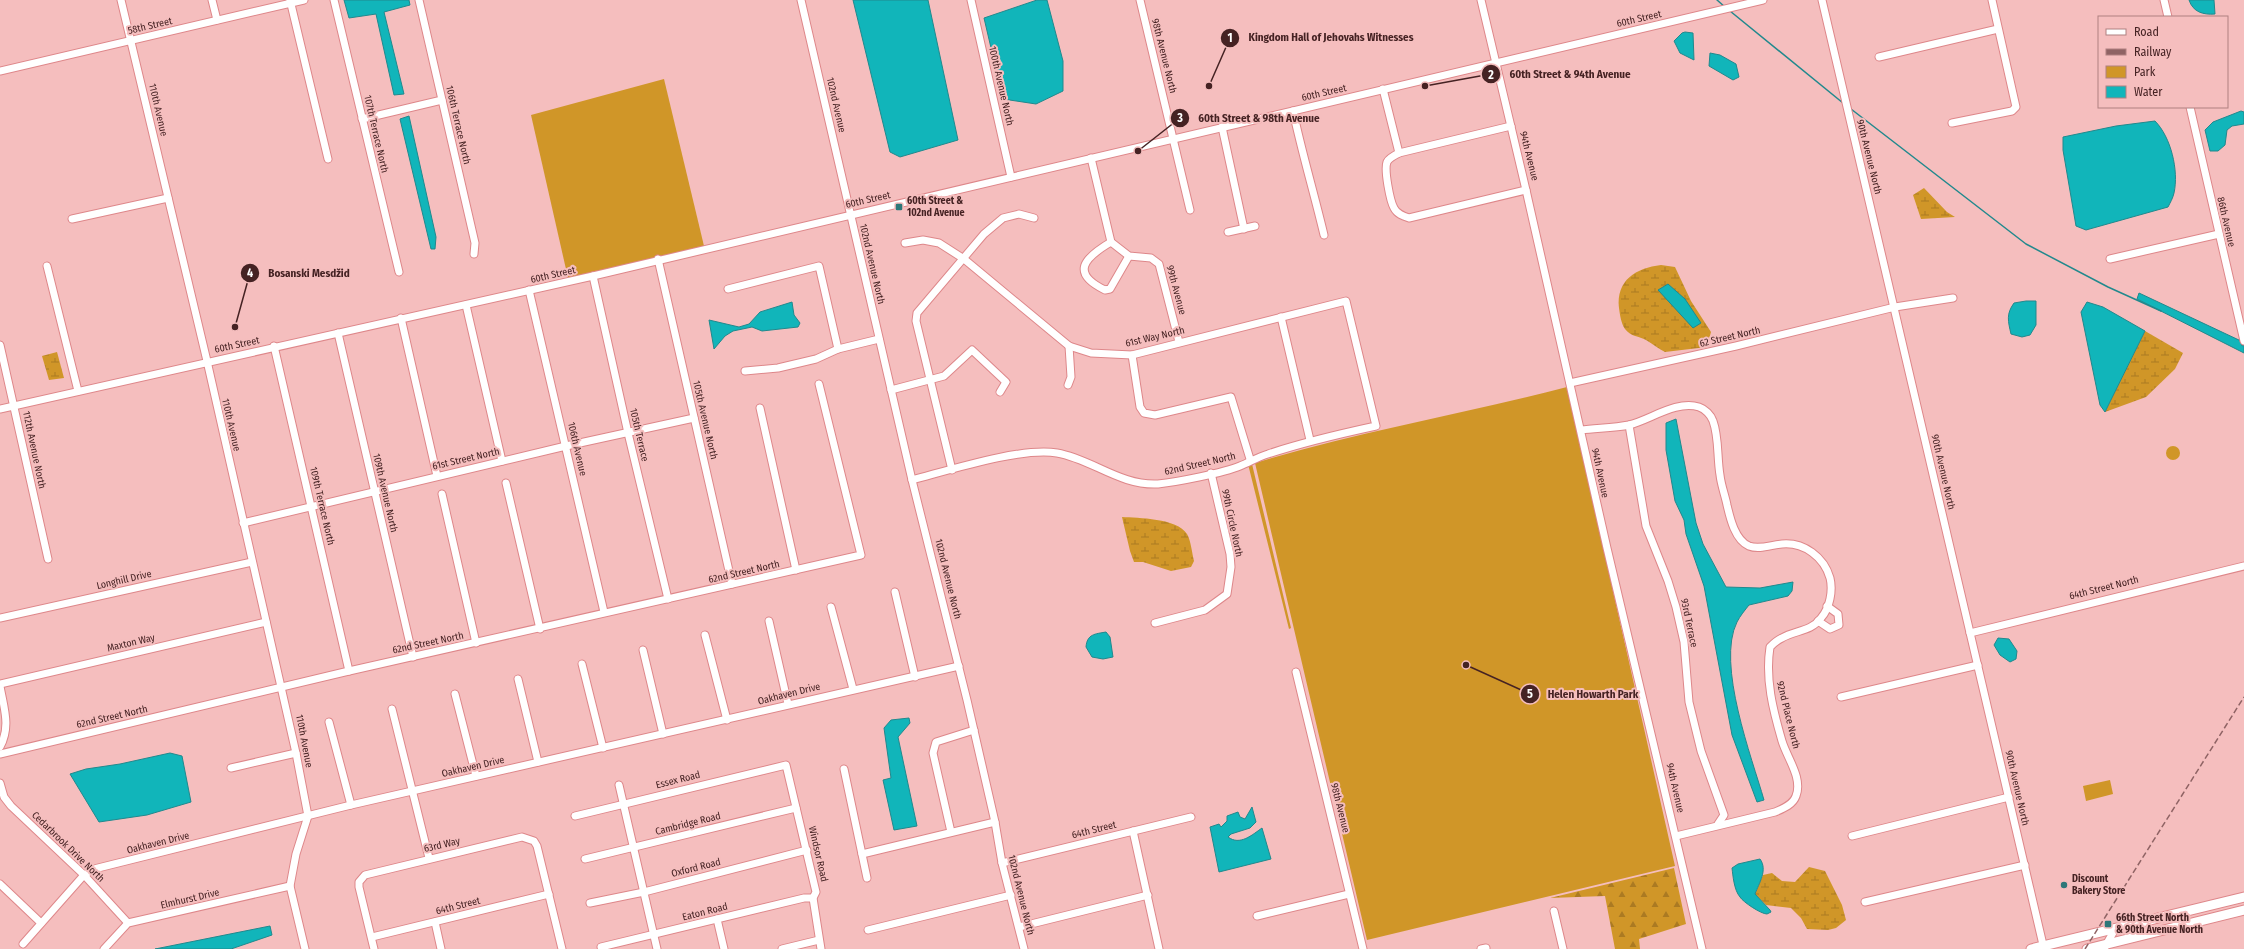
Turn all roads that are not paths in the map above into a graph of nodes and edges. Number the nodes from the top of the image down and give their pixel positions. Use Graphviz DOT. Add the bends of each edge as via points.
graph roads {
  1 [pos="121,0"];
  2 [pos="212,0"];
  3 [pos="304,0"];
  4 [pos="334,0"];
  5 [pos="419,0"];
  6 [pos="801,0"];
  7 [pos="971,0"];
  8 [pos="1140,0"];
  9 [pos="1481,0"];
  10 [pos="1763,0"];
  11 [pos="1822,0"];
  12 [pos="1992,0"];
  13 [pos="2164,0"];
  14 [pos="290,2"];
  15 [pos="2168,16"];
  16 [pos="217,20"];
  17 [pos="1998,29"];
  18 [pos="132,40"];
  19 [pos="1879,57"];
  20 [pos="1496,63"];
  21 [pos="0,71"];
  22 [pos="1383,89"];
  23 [pos="442,100"];
  24 [pos="2190,108"];
  25 [pos="1293,111"];
  26 [pos="362,119"];
  27 [pos="1952,123"];
  28 [pos="1511,126"];
  29 [pos="1222,127"];
  30 [pos="1173,139"];
  31 [pos="1399,153"];
  32 [pos="1091,158"];
  33 [pos="328,159"];
  34 [pos="1012,177"];
  35 [pos="1526,190"];
  36 [pos="168,198"];
  37 [pos="1190,210"];
  38 [pos="851,214"];
  39 [pos="72,218"];
  40 [pos="1034,218"];
  41 [pos="1255,226"];
  42 [pos="1244,228"];
  43 [pos="1228,232"];
  44 [pos="2219,234"];
  45 [pos="1324,235"];
  46 [pos="1111,242"];
  47 [pos="905,243"];
  48 [pos="474,254"];
  49 [pos="1129,256"];
  50 [pos="658,259"];
  51 [pos="964,259"];
  52 [pos="2110,259"];
  53 [pos="47,266"];
  54 [pos="399,272"];
  55 [pos="593,276"];
  56 [pos="728,288"];
  57 [pos="529,290"];
  58 [pos="1953,298"];
  59 [pos="466,305"];
  60 [pos="1895,307"];
  61 [pos="1281,317"];
  62 [pos="402,318"];
  63 [pos="338,333"];
  64 [pos="879,339"];
  65 [pos="2244,340"];
  66 [pos="1179,342"];
  67 [pos="0,345"];
  68 [pos="274,346"];
  69 [pos="1069,346"];
  70 [pos="838,349"];
  71 [pos="1132,355"];
  72 [pos="207,361"];
  73 [pos="745,371"];
  74 [pos="929,380"];
  75 [pos="1570,383"];
  76 [pos="819,384"];
  77 [pos="1068,385"];
  78 [pos="891,390"];
  79 [pos="78,391"];
  80 [pos="1000,392"];
  81 [pos="14,406"];
  82 [pos="0,408"];
  83 [pos="760,408"];
  84 [pos="694,418"];
  85 [pos="1629,425"];
  86 [pos="1376,426"];
  87 [pos="1581,430"];
  88 [pos="628,433"];
  89 [pos="1310,440"];
  90 [pos="566,446"];
  91 [pos="1250,459"];
  92 [pos="502,461"];
  93 [pos="952,470"];
  94 [pos="1211,473"];
  95 [pos="437,476"];
  96 [pos="912,480"];
  97 [pos="506,483"];
  98 [pos="374,491"];
  99 [pos="442,494"];
  100 [pos="312,506"];
  101 [pos="243,523"];
  102 [pos="48,559"];
  103 [pos="252,562"];
  104 [pos="2244,566"];
  105 [pos="796,570"];
  106 [pos="732,584"];
  107 [pos="895,592"];
  108 [pos="668,599"];
  109 [pos="1827,606"];
  110 [pos="831,607"];
  111 [pos="604,612"];
  112 [pos="0,618"];
  113 [pos="769,621"];
  114 [pos="1818,621"];
  115 [pos="266,622"];
  116 [pos="1155,623"];
  117 [pos="540,628"];
  118 [pos="1970,632"];
  119 [pos="705,635"];
  120 [pos="476,643"];
  121 [pos="643,650"];
  122 [pos="413,657"];
  123 [pos="582,664"];
  124 [pos="1978,665"];
  125 [pos="959,666"];
  126 [pos="350,671"];
  127 [pos="1296,672"];
  128 [pos="915,676"];
  129 [pos="518,679"];
  130 [pos="0,685"];
  131 [pos="282,687"];
  132 [pos="853,689"];
  133 [pos="455,694"];
  134 [pos="1841,697"];
  135 [pos="788,704"];
  136 [pos="392,709"];
  137 [pos="727,720"];
  138 [pos="329,722"];
  139 [pos="974,730"];
  140 [pos="663,734"];
  141 [pos="0,748"];
  142 [pos="603,748"];
  143 [pos="296,753"];
  144 [pos="0,754"];
  145 [pos="538,762"];
  146 [pos="786,765"];
  147 [pos="231,768"];
  148 [pos="844,769"];
  149 [pos="476,776"];
  150 [pos="0,783"];
  151 [pos="619,785"];
  152 [pos="412,792"];
  153 [pos="2009,797"];
  154 [pos="624,804"];
  155 [pos="351,805"];
  156 [pos="796,808"];
  157 [pos="308,816"];
  158 [pos="575,816"];
  159 [pos="1191,817"];
  160 [pos="995,822"];
  161 [pos="1718,824"];
  162 [pos="1133,831"];
  163 [pos="951,832"];
  164 [pos="1676,836"];
  165 [pos="1852,836"];
  166 [pos="634,848"];
  167 [pos="807,850"];
  168 [pos="862,854"];
  169 [pos="429,858"];
  170 [pos="584,859"];
  171 [pos="1002,863"];
  172 [pos="2025,865"];
  173 [pos="84,875"];
  174 [pos="867,878"];
  175 [pos="0,884"];
  176 [pos="290,886"];
  177 [pos="644,892"];
  178 [pos="549,894"];
  179 [pos="1349,894"];
  180 [pos="1011,895"];
  181 [pos="1148,895"];
  182 [pos="2244,897"];
  183 [pos="813,898"];
  184 [pos="1864,902"];
  185 [pos="590,903"];
  186 [pos="2206,907"];
  187 [pos="2244,910"];
  188 [pos="1554,911"];
  189 [pos="1257,916"];
  190 [pos="2208,918"];
  191 [pos="717,919"];
  192 [pos="435,922"];
  193 [pos="41,923"];
  194 [pos="128,923"];
  195 [pos="1019,928"];
  196 [pos="2115,929"];
  197 [pos="868,930"];
  198 [pos="653,934"];
  199 [pos="372,937"];
  200 [pos="819,940"];
  201 [pos="22,944"];
  202 [pos="601,947"];
  203 [pos="2105,947"];
  204 [pos="2043,948"];
  205 [pos="104,949"];
  206 [pos="305,949"];
  207 [pos="374,949"];
  208 [pos="441,949"];
  209 [pos="562,949"];
  210 [pos="656,949"];
  211 [pos="724,949"];
  212 [pos="782,949"];
  213 [pos="821,949"];
  214 [pos="1024,949"];
  215 [pos="1159,949"];
  216 [pos="1363,949"];
  217 [pos="1563,949"];
  218 [pos="1702,949"];
  219 [pos="2031,949"];
  220 [pos="2087,949"];
  1 -- 18 [label="street, 110th Avenue"];
  2 -- 16 [label="street"];
  3 -- 14 [label="street, 58th Street"];
  4 -- 26 [label="street, 107th Terrace North"];
  5 -- 23 [label="street, 106th Terrace North"];
  6 -- 38 [label="street, 102nd Avenue"];
  7 -- 34 [label="street, 100th Avenue North"];
  8 -- 30 [label="street, 98th Avenue North"];
  9 -- 20 [label="street, 94th Avenue"];
  10 -- 20 [label="street, 60th Street"];
  11 -- 60 [label="street, 90th Avenue North"];
  12 -- 17 [label="street"];
  13 -- 15 [label="street"];
  14 -- 16 [label="street, 58th Street"];
  14 -- 33 [label="street"];
  16 -- 18 [label="street, 58th Street"];
  17 -- 19 [label="street"];
  17 -- 27 [label="street" via="2016,107 2012,112"];
  18 -- 21 [label="street, 58th Street"];
  18 -- 36 [label="street, 110th Avenue"];
  20 -- 22 [label="street, 60th Street"];
  20 -- 28 [label="street, 94th Avenue"];
  22 -- 25 [label="street, 60th Street"];
  22 -- 31 [label="street"];
  23 -- 26 [label="street"];
  23 -- 48 [label="street, 106th Terrace North" via="475,243"];
  24 -- 44 [label="street, 86th Avenue"];
  25 -- 29 [label="street, 60th Street"];
  25 -- 45 [label="street"];
  26 -- 54 [label="street, 107th Terrace North"];
  28 -- 31 [label="street"];
  28 -- 35 [label="street, 94th Avenue"];
  29 -- 30 [label="street, 60th Street"];
  29 -- 42 [label="street"];
  30 -- 32 [label="street, 60th Street"];
  30 -- 37 [label="street, 98th Avenue North"];
  31 -- 35 [label="street" via="1388,161 1386,167 1394,208 1399,214 1409,218"];
  32 -- 34 [label="street, 60th Street"];
  32 -- 46 [label="street"];
  34 -- 38 [label="street, 60th Street"];
  35 -- 75 [label="street, 94th Avenue"];
  36 -- 39 [label="street"];
  36 -- 72 [label="street, 110th Avenue"];
  38 -- 50 [label="street, 60th Street"];
  38 -- 64 [label="street, 102nd Avenue North"];
  40 -- 51 [label="street" via="1019,214 1004,218 984,234"];
  41 -- 42 [label="street"];
  42 -- 43 [label="street"];
  44 -- 52 [label="street"];
  44 -- 65 [label="street, 86th Avenue"];
  46 -- 49 [label="street"];
  46 -- 49 [label="street" via="1084,264 1086,277 1094,285 1105,290 1110,289"];
  47 -- 51 [label="street, 61st Way North" via="923,240 939,243"];
  49 -- 66 [label="street, 99th Avenue" via="1151,258 1159,264"];
  50 -- 55 [label="street, 60th Street"];
  50 -- 84 [label="street, 105th Avenue North"];
  51 -- 69 [label="street, 61st Way North"];
  51 -- 74 [label="street" via="917,313 916,321"];
  53 -- 79 [label="street"];
  55 -- 57 [label="street, 60th Street"];
  55 -- 88 [label="street, 105th Terrace"];
  56 -- 70 [label="street" via="819,266"];
  57 -- 59 [label="street, 60th Street"];
  57 -- 90 [label="street, 106th Avenue"];
  58 -- 60 [label="street"];
  59 -- 62 [label="street, 60th Street"];
  59 -- 92 [label="street"];
  60 -- 75 [label="street, 62 Street North" via="1722,350"];
  60 -- 118 [label="street, 90th Avenue North"];
  61 -- 66 [label="street, 61st Way North"];
  61 -- 86 [label="street, 61st Way North" via="1346,301"];
  61 -- 89 [label="street"];
  62 -- 63 [label="street, 60th Street"];
  62 -- 95 [label="street"];
  63 -- 68 [label="street, 60th Street"];
  63 -- 98 [label="street, 109th Avenue North"];
  64 -- 70 [label="street"];
  64 -- 78 [label="street, 102nd Avenue North"];
  66 -- 71 [label="street, 61st Way North"];
  67 -- 81 [label="street, 112th Avenue North"];
  68 -- 72 [label="street, 60th Street"];
  68 -- 100 [label="street, 109th Terrace North"];
  69 -- 71 [label="street, 61st Way North" via="1091,353"];
  69 -- 77 [label="street" via="1071,377"];
  70 -- 73 [label="street" via="816,359 778,368"];
  71 -- 91 [label="street" via="1140,407 1144,413 1154,415 1231,396"];
  72 -- 79 [label="street, 60th Street"];
  72 -- 101 [label="street, 110th Avenue"];
  74 -- 78 [label="street"];
  74 -- 80 [label="street" via="949,373 972,350 1006,382"];
  74 -- 93 [label="street"];
  75 -- 87 [label="street, 94th Avenue"];
  76 -- 105 [label="street, 62nd Street North" via="860,555"];
  78 -- 96 [label="street, 102nd Avenue North"];
  79 -- 81 [label="street, 60th Street"];
  81 -- 82 [label="street, 60th Street"];
  81 -- 102 [label="street, 112th Avenue North"];
  83 -- 105 [label="street"];
  84 -- 88 [label="street, 61st Street North"];
  84 -- 106 [label="street, 105th Avenue North"];
  85 -- 87 [label="street, 92nd Place North"];
  85 -- 109 [label="street, 92nd Place North" via="1688,406 1699,407 1709,413 1714,422 1720,477 1729,514 1741,541 1749,547 1761,548 1783,544 1807,548 1820,559 1829,575 1832,587"];
  85 -- 161 [label="street, 93rd Terrace" via="1646,526 1676,607 1684,642 1689,702 1701,751 1724,815"];
  86 -- 89 [label="street, 62nd Street North"];
  87 -- 164 [label="street, 94th Avenue"];
  88 -- 90 [label="street, 61st Street North"];
  88 -- 108 [label="street, 105th Terrace"];
  89 -- 91 [label="street, 62nd Street North"];
  90 -- 92 [label="street, 61st Street North"];
  90 -- 111 [label="street, 106th Avenue"];
  91 -- 94 [label="street, 62nd Street North" via="1240,465"];
  92 -- 95 [label="street, 61st Street North"];
  93 -- 94 [label="street, 62nd Street North" via="1021,454 1048,452 1078,458 1120,478 1144,483 1171,482"];
  93 -- 96 [label="street, 62nd Street North"];
  94 -- 116 [label="street, 99th Circle North" via="1230,554 1227,594 1205,610"];
  95 -- 98 [label="street, 61st Street North"];
  96 -- 125 [label="street, 102nd Avenue North"];
  97 -- 117 [label="street"];
  98 -- 100 [label="street, 61st Street North"];
  98 -- 122 [label="street, 109th Avenue North"];
  99 -- 120 [label="street"];
  100 -- 101 [label="street, 61st Street North"];
  100 -- 126 [label="street, 109th Terrace North"];
  101 -- 103 [label="street, 110th Avenue"];
  103 -- 112 [label="street, Longhill Drive"];
  103 -- 115 [label="street, 110th Avenue"];
  104 -- 118 [label="street, 64th Street North"];
  105 -- 106 [label="street, 62nd Street North"];
  106 -- 108 [label="street, 62nd Street North"];
  107 -- 128 [label="street"];
  108 -- 111 [label="street, 62nd Street North"];
  109 -- 114 [label="street, 92nd Place North"];
  109 -- 114 [label="street" via="1838,614 1839,625 1830,629"];
  110 -- 132 [label="street"];
  111 -- 117 [label="street, 62nd Street North"];
  113 -- 135 [label="street"];
  114 -- 161 [label="street, 92nd Place North" via="1812,627 1782,637 1770,647 1767,666 1770,691 1783,742 1798,782 1796,797 1787,806 1775,812"];
  115 -- 130 [label="street, Maxton Way"];
  115 -- 131 [label="street, 110th Avenue"];
  117 -- 120 [label="street, 62nd Street North"];
  118 -- 124 [label="street, 90th Avenue North"];
  119 -- 137 [label="street"];
  120 -- 122 [label="street, 62nd Street North"];
  121 -- 140 [label="street"];
  122 -- 126 [label="street, 62nd Street North"];
  123 -- 142 [label="street"];
  124 -- 134 [label="street"];
  124 -- 153 [label="street, 90th Avenue North"];
  125 -- 128 [label="street, Oakhaven Drive"];
  125 -- 139 [label="street, 102nd Avenue North"];
  126 -- 131 [label="street, 62nd Street North"];
  127 -- 179 [label="street, 98th Avenue"];
  128 -- 132 [label="street, Oakhaven Drive"];
  129 -- 145 [label="street"];
  130 -- 141 [label="street" via="7,723 6,736"];
  131 -- 143 [label="street, 110th Avenue"];
  131 -- 144 [label="street, 62nd Street North"];
  132 -- 135 [label="street, Oakhaven Drive"];
  133 -- 149 [label="street"];
  135 -- 137 [label="street, Oakhaven Drive"];
  136 -- 152 [label="street"];
  137 -- 140 [label="street, Oakhaven Drive"];
  138 -- 155 [label="street"];
  139 -- 160 [label="street, 102nd Avenue North"];
  139 -- 163 [label="street" via="936,742 933,753"];
  140 -- 142 [label="street, Oakhaven Drive"];
  142 -- 145 [label="street, Oakhaven Drive"];
  143 -- 147 [label="street"];
  143 -- 157 [label="street, 110th Avenue"];
  145 -- 149 [label="street, Oakhaven Drive"];
  146 -- 154 [label="street, Essex Road"];
  146 -- 156 [label="street, Windsor Road"];
  148 -- 168 [label="street"];
  149 -- 152 [label="street, Oakhaven Drive"];
  150 -- 173 [label="street, Cedarbrook Drive North" via="4,797 11,806"];
  151 -- 154 [label="street"];
  152 -- 155 [label="street, Oakhaven Drive"];
  152 -- 169 [label="street"];
  153 -- 165 [label="street"];
  153 -- 172 [label="street, 90th Avenue North"];
  154 -- 158 [label="street, Essex Road"];
  154 -- 166 [label="street"];
  155 -- 157 [label="street, Oakhaven Drive"];
  156 -- 166 [label="street, Cambridge Road"];
  156 -- 167 [label="street, Windsor Road"];
  157 -- 173 [label="street, Oakhaven Drive" via="94,869"];
  157 -- 176 [label="street" via="296,854"];
  159 -- 162 [label="street, 64th Street"];
  160 -- 163 [label="street"];
  160 -- 171 [label="street, 102nd Avenue North"];
  161 -- 164 [label="street, 92nd Place North"];
  162 -- 171 [label="street, 64th Street"];
  162 -- 181 [label="street"];
  163 -- 168 [label="street"];
  164 -- 218 [label="street, 94th Avenue"];
  166 -- 170 [label="street, Cambridge Road"];
  166 -- 177 [label="street"];
  167 -- 177 [label="street, Oxford Road"];
  167 -- 183 [label="street, Windsor Road" via="816,892"];
  168 -- 174 [label="street"];
  169 -- 178 [label="street, 63rd Way" via="522,837 534,840"];
  169 -- 199 [label="street, 63rd Way" via="365,875 359,882"];
  171 -- 180 [label="street, 102nd Avenue North"];
  172 -- 184 [label="street"];
  172 -- 204 [label="street, 90th Avenue North"];
  173 -- 193 [label="street, Oakhaven Drive"];
  173 -- 194 [label="street, Cedarbrook Drive North"];
  175 -- 193 [label="street"];
  176 -- 194 [label="street, Elmhurst Drive"];
  176 -- 206 [label="street"];
  177 -- 185 [label="street, Oxford Road"];
  177 -- 198 [label="street"];
  178 -- 192 [label="street, 64th Street"];
  178 -- 209 [label="street"];
  179 -- 189 [label="street"];
  179 -- 216 [label="street, 98th Avenue"];
  180 -- 195 [label="street, 102nd Avenue North"];
  180 -- 197 [label="street"];
  181 -- 195 [label="street"];
  181 -- 215 [label="street"];
  182 -- 186 [label="main road"];
  183 -- 191 [label="street, Eaton Road"];
  183 -- 200 [label="street, Windsor Road"];
  186 -- 190 [label="main road"];
  186 -- 196 [label="main road"];
  187 -- 190 [label="main road"];
  188 -- 217 [label="street"];
  190 -- 203 [label="main road"];
  191 -- 198 [label="street, Eaton Road"];
  191 -- 211 [label="street"];
  192 -- 199 [label="street, 64th Street"];
  192 -- 208 [label="street"];
  193 -- 201 [label="street, Oakhaven Drive"];
  194 -- 205 [label="street"];
  195 -- 214 [label="street, 102nd Avenue North"];
  196 -- 203 [label="street"];
  196 -- 204 [label="main road"];
  198 -- 202 [label="street, Eaton Road"];
  198 -- 210 [label="street"];
  199 -- 207 [label="street"];
  200 -- 212 [label="street"];
  200 -- 213 [label="street, Windsor Road"];
  203 -- 220 [label="main road"];
  204 -- 219 [label="main road"];
}
